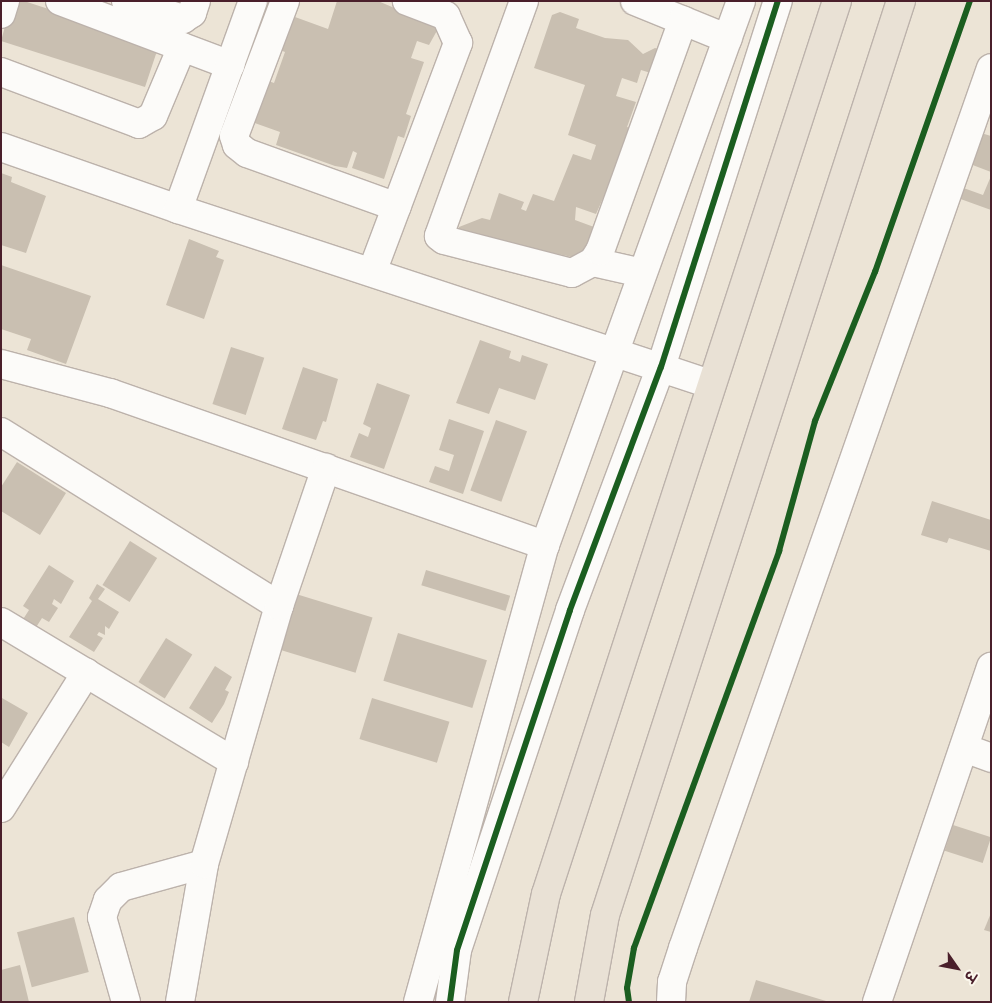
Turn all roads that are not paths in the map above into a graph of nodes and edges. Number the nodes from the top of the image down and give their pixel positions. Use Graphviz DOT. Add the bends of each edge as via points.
graph roads {
  1 [pos="5,1"];
  2 [pos="60,1"];
  3 [pos="126,1"];
  4 [pos="196,1"];
  5 [pos="253,1"];
  6 [pos="285,1"];
  7 [pos="407,1"];
  8 [pos="524,1"];
  9 [pos="635,1"];
  10 [pos="741,1"];
  11 [pos="778,1"];
  12 [pos="837,1"];
  13 [pos="901,1"];
  14 [pos="1,14"];
  15 [pos="683,21"];
  16 [pos="728,39"];
  17 [pos="182,47"];
  18 [pos="230,65"];
  19 [pos="991,68"];
  20 [pos="1,72"];
  21 [pos="1,147"];
  22 [pos="397,207"];
  23 [pos="178,209"];
  24 [pos="593,262"];
  25 [pos="372,272"];
  26 [pos="642,274"];
  27 [pos="613,350"];
  28 [pos="1,364"];
  29 [pos="661,367"];
  30 [pos="710,384"];
  31 [pos="1,432"];
  32 [pos="326,468"];
  33 [pos="545,545"];
  34 [pos="279,606"];
  35 [pos="1,622"];
  36 [pos="991,667"];
  37 [pos="86,673"];
  38 [pos="964,748"];
  39 [pos="991,758"];
  40 [pos="234,762"];
  41 [pos="1,808"];
  42 [pos="204,864"];
  43 [pos="126,1002"];
  44 [pos="180,1002"];
  45 [pos="418,1002"];
  46 [pos="450,1002"];
  47 [pos="523,1002"];
  48 [pos="590,1002"];
  49 [pos="671,1002"];
  50 [pos="877,1002"];
  1 -- 14 [label="street"];
  2 -- 17 [label="street"];
  3 -- 4 [label="street" via="183,19 192,12"];
  5 -- 18 [label="street"];
  6 -- 22 [label="street" via="234,136 237,145 246,153"];
  7 -- 22 [label="street" via="446,16 458,43"];
  8 -- 24 [label="street" via="439,236 444,240 572,273"];
  9 -- 15 [label="street"];
  10 -- 16 [label="street"];
  11 -- 29 [label="street"];
  12 -- 30 [label="main road"];
  13 -- 48 [label="main road" via="605,915"];
  15 -- 16 [label="street"];
  15 -- 24 [label="street" via="600,251"];
  16 -- 26 [label="street"];
  17 -- 18 [label="street"];
  17 -- 20 [label="street" via="153,116 139,124"];
  18 -- 23 [label="street"];
  19 -- 49 [label="street" via="683,948 672,982"];
  21 -- 23 [label="street"];
  22 -- 25 [label="street"];
  23 -- 25 [label="street"];
  24 -- 26 [label="street"];
  25 -- 27 [label="street"];
  26 -- 27 [label="street"];
  27 -- 29 [label="street"];
  27 -- 33 [label="street"];
  28 -- 32 [label="street" via="110,393"];
  29 -- 30 [label="street"];
  29 -- 46 [label="street" via="548,676 457,950"];
  30 -- 47 [label="main road" via="546,894"];
  31 -- 34 [label="street"];
  32 -- 33 [label="street"];
  32 -- 34 [label="street"];
  33 -- 45 [label="street"];
  34 -- 40 [label="street"];
  35 -- 37 [label="street"];
  36 -- 38 [label="street"];
  37 -- 40 [label="street"];
  37 -- 41 [label="street"];
  38 -- 39 [label="street"];
  38 -- 50 [label="street"];
  40 -- 42 [label="street"];
  42 -- 43 [label="street" via="121,887 108,900 102,917"];
  42 -- 44 [label="street"];
}
